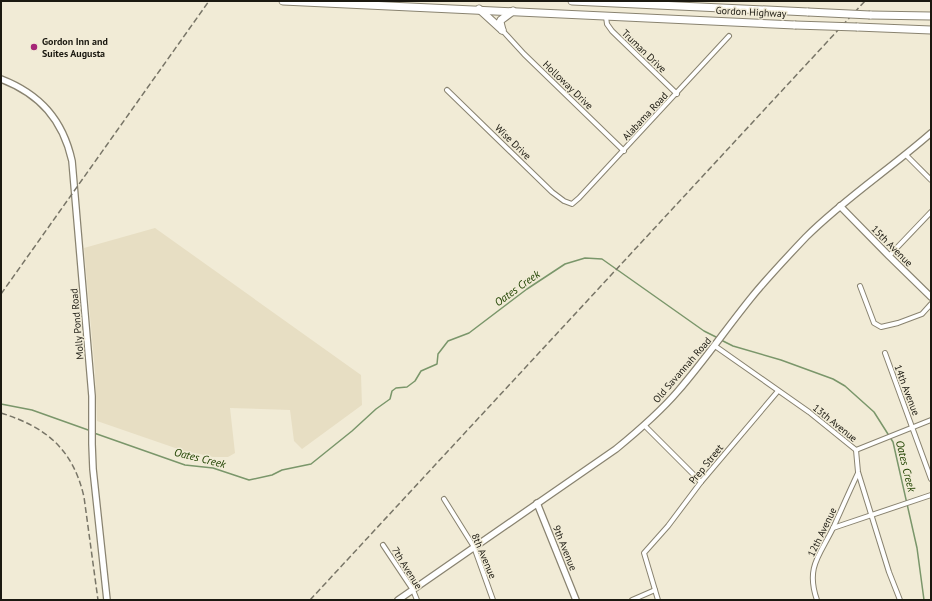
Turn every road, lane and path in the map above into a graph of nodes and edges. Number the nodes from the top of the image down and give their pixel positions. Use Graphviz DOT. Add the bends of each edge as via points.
graph roads {
  1 [pos="283,1"];
  2 [pos="572,1"];
  3 [pos="592,1"];
  4 [pos="478,10"];
  5 [pos="513,11"];
  6 [pos="931,16"];
  7 [pos="606,17"];
  8 [pos="502,30"];
  9 [pos="931,30"];
  10 [pos="729,36"];
  11 [pos="1,79"];
  12 [pos="447,90"];
  13 [pos="676,94"];
  14 [pos="931,133"];
  15 [pos="624,151"];
  16 [pos="906,154"];
  17 [pos="931,180"];
  18 [pos="569,204"];
  19 [pos="840,206"];
  20 [pos="931,212"];
  21 [pos="889,256"];
  22 [pos="860,286"];
  23 [pos="931,297"];
  24 [pos="931,304"];
  25 [pos="717,344"];
  26 [pos="885,353"];
  27 [pos="778,390"];
  28 [pos="931,420"];
  29 [pos="644,425"];
  30 [pos="913,427"];
  31 [pos="856,450"];
  32 [pos="858,472"];
  33 [pos="931,479"];
  34 [pos="701,482"];
  35 [pos="931,496"];
  36 [pos="444,499"];
  37 [pos="537,503"];
  38 [pos="872,516"];
  39 [pos="833,528"];
  40 [pos="383,545"];
  41 [pos="474,547"];
  42 [pos="413,590"];
  43 [pos="655,590"];
  44 [pos="108,600"];
  45 [pos="398,600"];
  46 [pos="416,600"];
  47 [pos="493,600"];
  48 [pos="576,600"];
  49 [pos="632,600"];
  50 [pos="658,600"];
  51 [pos="817,600"];
  52 [pos="900,600"];
  1 -- 4 [label="highway, Gordon Highway"];
  2 -- 3 [label="highway, Gordon Highway"];
  3 -- 6 [label="highway, Gordon Highway, bridge"];
  4 -- 5 [label="highway, Gordon Highway"];
  4 -- 8 [label="highway"];
  5 -- 7 [label="highway, Gordon Highway"];
  5 -- 8 [label="highway" via="500,20"];
  7 -- 9 [label="highway, Gordon Highway, bridge"];
  7 -- 13 [label="street, Truman Drive" via="612,31"];
  8 -- 15 [label="street, Holloway Drive"];
  10 -- 13 [label="street, Alabama Road"];
  11 -- 44 [label="street, Molly Pond Road" via="39,100 60,126 70,151 92,396 96,504"];
  12 -- 18 [label="street, Wise Drive" via="552,192"];
  13 -- 15 [label="street, Alabama Road"];
  14 -- 16 [label="street, Old Savannah Road"];
  15 -- 18 [label="street, Alabama Road" via="576,202"];
  16 -- 17 [label="street"];
  16 -- 19 [label="street, Old Savannah Road"];
  19 -- 21 [label="street, 15th Avenue"];
  19 -- 25 [label="street, Old Savannah Road" via="801,242 751,298"];
  20 -- 21 [label="street"];
  21 -- 23 [label="street, 15th Avenue"];
  22 -- 24 [label="street" via="874,323 881,327 922,314"];
  25 -- 27 [label="street, 13th Avenue"];
  25 -- 29 [label="street, Old Savannah Road" via="678,392"];
  26 -- 30 [label="street, 14th Avenue"];
  27 -- 31 [label="street, 13th Avenue"];
  27 -- 34 [label="street, Prep Street"];
  28 -- 30 [label="street"];
  29 -- 34 [label="street"];
  29 -- 37 [label="street, Old Savannah Road" via="616,449"];
  30 -- 31 [label="street"];
  30 -- 33 [label="street, 14th Avenue"];
  31 -- 32 [label="street, 13th Avenue"];
  32 -- 38 [label="street, 13th Avenue"];
  32 -- 39 [label="street, 12th Avenue"];
  34 -- 43 [label="street, Prep Street" via="644,553"];
  35 -- 38 [label="street"];
  36 -- 41 [label="street, 8th Avenue"];
  37 -- 41 [label="street, Old Savannah Road"];
  37 -- 48 [label="street, 9th Avenue"];
  38 -- 39 [label="street"];
  38 -- 52 [label="street, 13th Avenue"];
  39 -- 51 [label="street, 12th Avenue" via="818,554 812,575"];
  40 -- 42 [label="street, 7th Avenue"];
  41 -- 42 [label="street, Old Savannah Road"];
  41 -- 47 [label="street, 8th Avenue"];
  42 -- 45 [label="street, Old Savannah Road"];
  42 -- 46 [label="street, 7th Avenue"];
  43 -- 49 [label="street"];
  43 -- 50 [label="street"];
}
